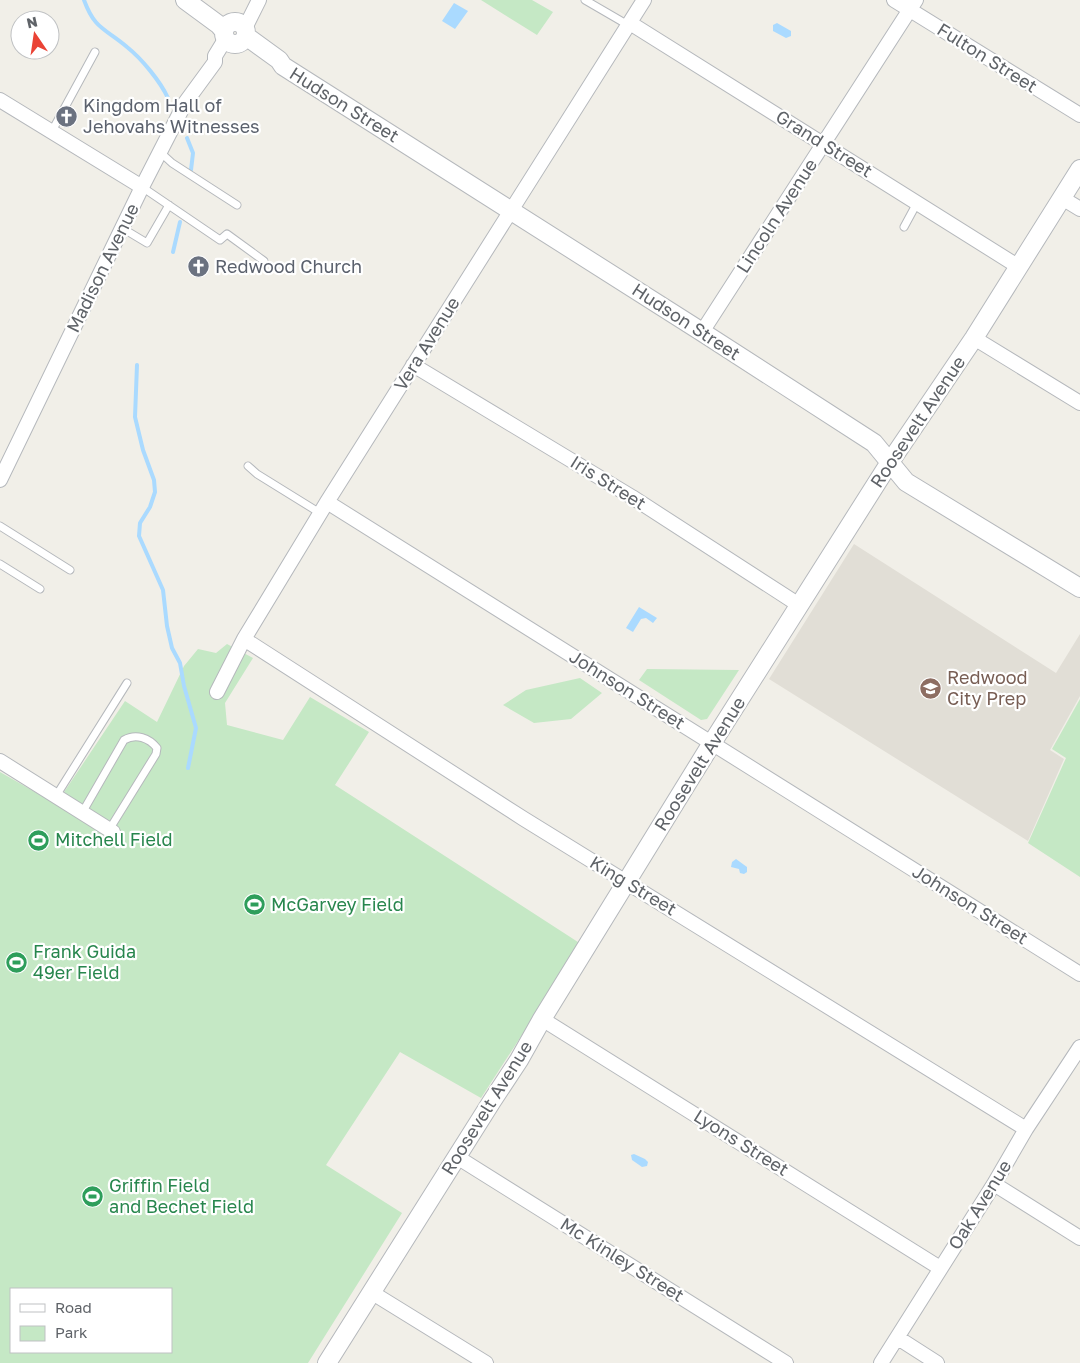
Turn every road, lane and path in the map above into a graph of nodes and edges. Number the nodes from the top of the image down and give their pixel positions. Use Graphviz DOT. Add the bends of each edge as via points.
graph roads {
  1 [pos="185,0"];
  2 [pos="197,0"];
  3 [pos="585,0"];
  4 [pos="644,0"];
  5 [pos="894,0"];
  6 [pos="257,3"];
  7 [pos="913,5"];
  8 [pos="629,24"];
  9 [pos="235,33"];
  10 [pos="95,52"];
  11 [pos="0,100"];
  12 [pos="1080,115"];
  13 [pos="52,131"];
  14 [pos="824,144"];
  15 [pos="160,152"];
  16 [pos="1080,169"];
  17 [pos="142,187"];
  18 [pos="1062,198"];
  19 [pos="917,203"];
  20 [pos="169,205"];
  21 [pos="238,205"];
  22 [pos="1080,209"];
  23 [pos="510,210"];
  24 [pos="904,227"];
  25 [pos="122,228"];
  26 [pos="264,261"];
  27 [pos="1019,267"];
  28 [pos="702,332"];
  29 [pos="974,338"];
  30 [pos="413,365"];
  31 [pos="1080,403"];
  32 [pos="890,462"];
  33 [pos="248,466"];
  34 [pos="1,474"];
  35 [pos="323,508"];
  36 [pos="0,526"];
  37 [pos="0,564"];
  38 [pos="70,570"];
  39 [pos="1080,588"];
  40 [pos="40,589"];
  41 [pos="799,605"];
  42 [pos="244,639"];
  43 [pos="127,683"];
  44 [pos="217,692"];
  45 [pos="712,743"];
  46 [pos="0,761"];
  47 [pos="56,796"];
  48 [pos="82,812"];
  49 [pos="111,831"];
  50 [pos="626,882"];
  51 [pos="1080,974"];
  52 [pos="542,1019"];
  53 [pos="1080,1048"];
  54 [pos="1026,1129"];
  55 [pos="457,1157"];
  56 [pos="994,1184"];
  57 [pos="1080,1238"];
  58 [pos="940,1268"];
  59 [pos="371,1292"];
  60 [pos="898,1338"];
  61 [pos="328,1363"];
  62 [pos="486,1363"];
  63 [pos="786,1363"];
  64 [pos="881,1363"];
  65 [pos="937,1363"];
  1 -- 9 [label="street, Hudson Street"];
  2 -- 9 [label="street, Hudson Street"];
  3 -- 8 [label="lane"];
  4 -- 8 [label="street, Vera Avenue"];
  5 -- 7 [label="street, Fulton Street"];
  6 -- 9 [label="street, Madison Avenue"];
  7 -- 12 [label="street, Fulton Street"];
  7 -- 14 [label="street, Lincoln Avenue"];
  8 -- 14 [label="street, Grand Street"];
  8 -- 23 [label="street, Vera Avenue"];
  9 -- 15 [label="street, Madison Avenue" via="215,56 185,103"];
  9 -- 23 [label="street, Hudson Street"];
  10 -- 13 [label="lane"];
  11 -- 13 [label="street"];
  13 -- 17 [label="street"];
  14 -- 19 [label="street, Grand Street"];
  14 -- 28 [label="street, Lincoln Avenue"];
  15 -- 17 [label="street, Madison Avenue"];
  15 -- 21 [label="lane"];
  16 -- 18 [label="street, Roosevelt Avenue"];
  17 -- 20 [label="lane"];
  17 -- 25 [label="street, Madison Avenue"];
  18 -- 22 [label="street"];
  18 -- 27 [label="street, Roosevelt Avenue"];
  19 -- 24 [label="lane"];
  19 -- 27 [label="street, Grand Street"];
  20 -- 25 [label="lane" via="147,243"];
  20 -- 26 [label="lane" via="220,240 227,234"];
  23 -- 28 [label="street, Hudson Street"];
  23 -- 30 [label="street, Vera Avenue"];
  25 -- 34 [label="street, Madison Avenue"];
  27 -- 29 [label="street, Roosevelt Avenue"];
  28 -- 32 [label="street, Hudson Street" via="874,443"];
  29 -- 31 [label="street"];
  29 -- 32 [label="street, Roosevelt Avenue"];
  30 -- 35 [label="street, Vera Avenue"];
  30 -- 41 [label="street, Iris Street" via="632,497"];
  32 -- 39 [label="street, Hudson Street" via="906,482"];
  32 -- 41 [label="street, Roosevelt Avenue"];
  33 -- 35 [label="lane" via="257,474"];
  35 -- 42 [label="street, Vera Avenue"];
  35 -- 45 [label="street, Johnson Street"];
  36 -- 38 [label="lane"];
  37 -- 40 [label="lane"];
  41 -- 45 [label="street, Roosevelt Avenue"];
  42 -- 44 [label="street, Vera Avenue"];
  42 -- 50 [label="street, King Street"];
  43 -- 47 [label="lane"];
  45 -- 50 [label="street, Roosevelt Avenue"];
  45 -- 51 [label="street, Johnson Street"];
  46 -- 47 [label="street"];
  47 -- 48 [label="street"];
  48 -- 49 [label="street"];
  48 -- 49 [label="lane" via="124,740 134,736 154,743 156,754"];
  50 -- 52 [label="street, Roosevelt Avenue"];
  50 -- 54 [label="street, King Street"];
  52 -- 55 [label="street, Roosevelt Avenue"];
  52 -- 58 [label="street, Lyons Street"];
  53 -- 54 [label="street, Oak Avenue"];
  54 -- 56 [label="street, Oak Avenue"];
  55 -- 59 [label="street, Roosevelt Avenue"];
  55 -- 63 [label="street, Mc Kinley Street"];
  56 -- 57 [label="street"];
  56 -- 58 [label="street, Oak Avenue"];
  58 -- 60 [label="street, Oak Avenue"];
  59 -- 61 [label="street, Roosevelt Avenue"];
  59 -- 62 [label="street"];
  60 -- 64 [label="street, Oak Avenue"];
  60 -- 65 [label="street"];
}
